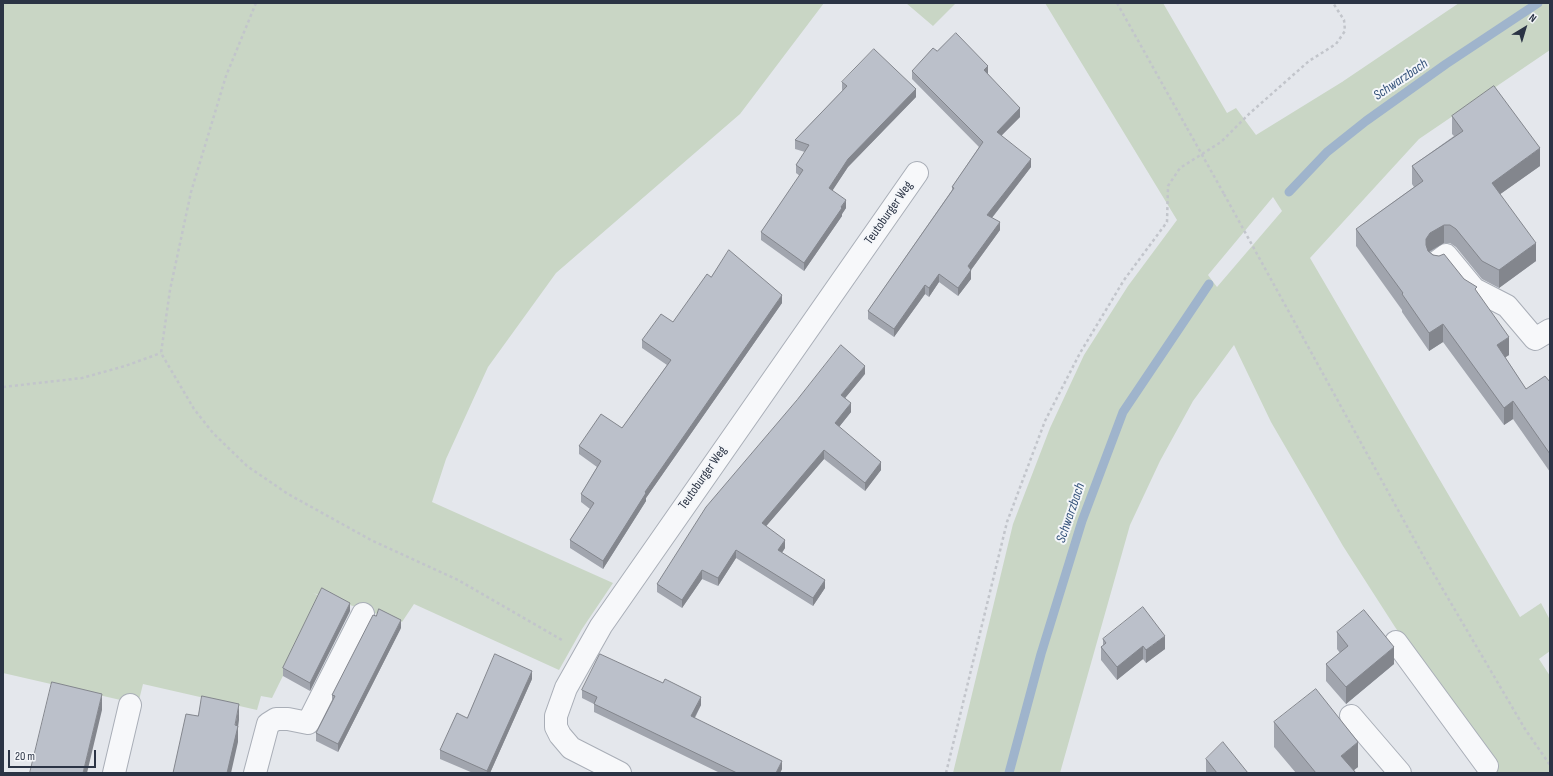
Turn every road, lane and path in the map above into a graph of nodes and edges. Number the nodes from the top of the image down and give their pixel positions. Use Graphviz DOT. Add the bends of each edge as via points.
graph roads {
  1 [pos="256,3"];
  2 [pos="1118,3"];
  3 [pos="1333,3"];
  4 [pos="917,173"];
  5 [pos="1438,261"];
  6 [pos="1550,330"];
  7 [pos="161,353"];
  8 [pos="3,386"];
  9 [pos="363,614"];
  10 [pos="1396,642"];
  11 [pos="585,653"];
  12 [pos="130,705"];
  13 [pos="1351,716"];
  14 [pos="1550,765"];
  15 [pos="1485,771"];
  16 [pos="114,773"];
  17 [pos="255,773"];
  18 [pos="620,773"];
  19 [pos="946,773"];
  20 [pos="1400,773"];
  1 -- 7 [label="path" via="226,76 191,192 170,290"];
  2 -- 14 [label="path, bridge" via="1425,559 1525,729"];
  3 -- 19 [label="path" via="1344,20 1345,30 1336,44 1309,61 1221,142 1180,168 1168,186 1166,222 1124,280 1080,353 1045,421 1007,522"];
  4 -- 11 [label="street, Teutoburger Weg" via="618,601"];
  5 -- 6 [label="street" via="1446,255 1474,289 1507,306 1535,339"];
  7 -- 8 [label="path" via="82,378"];
  7 -- 11 [label="path" via="194,409 213,433 247,466 288,494 357,533 458,580"];
  9 -- 17 [label="street" via="308,723 276,719 268,724"];
  10 -- 15 [label="street"];
  11 -- 18 [label="street, Teutoburger Weg" via="566,688 556,716 556,727 571,748"];
  12 -- 16 [label="street"];
  13 -- 20 [label="street"];
}
